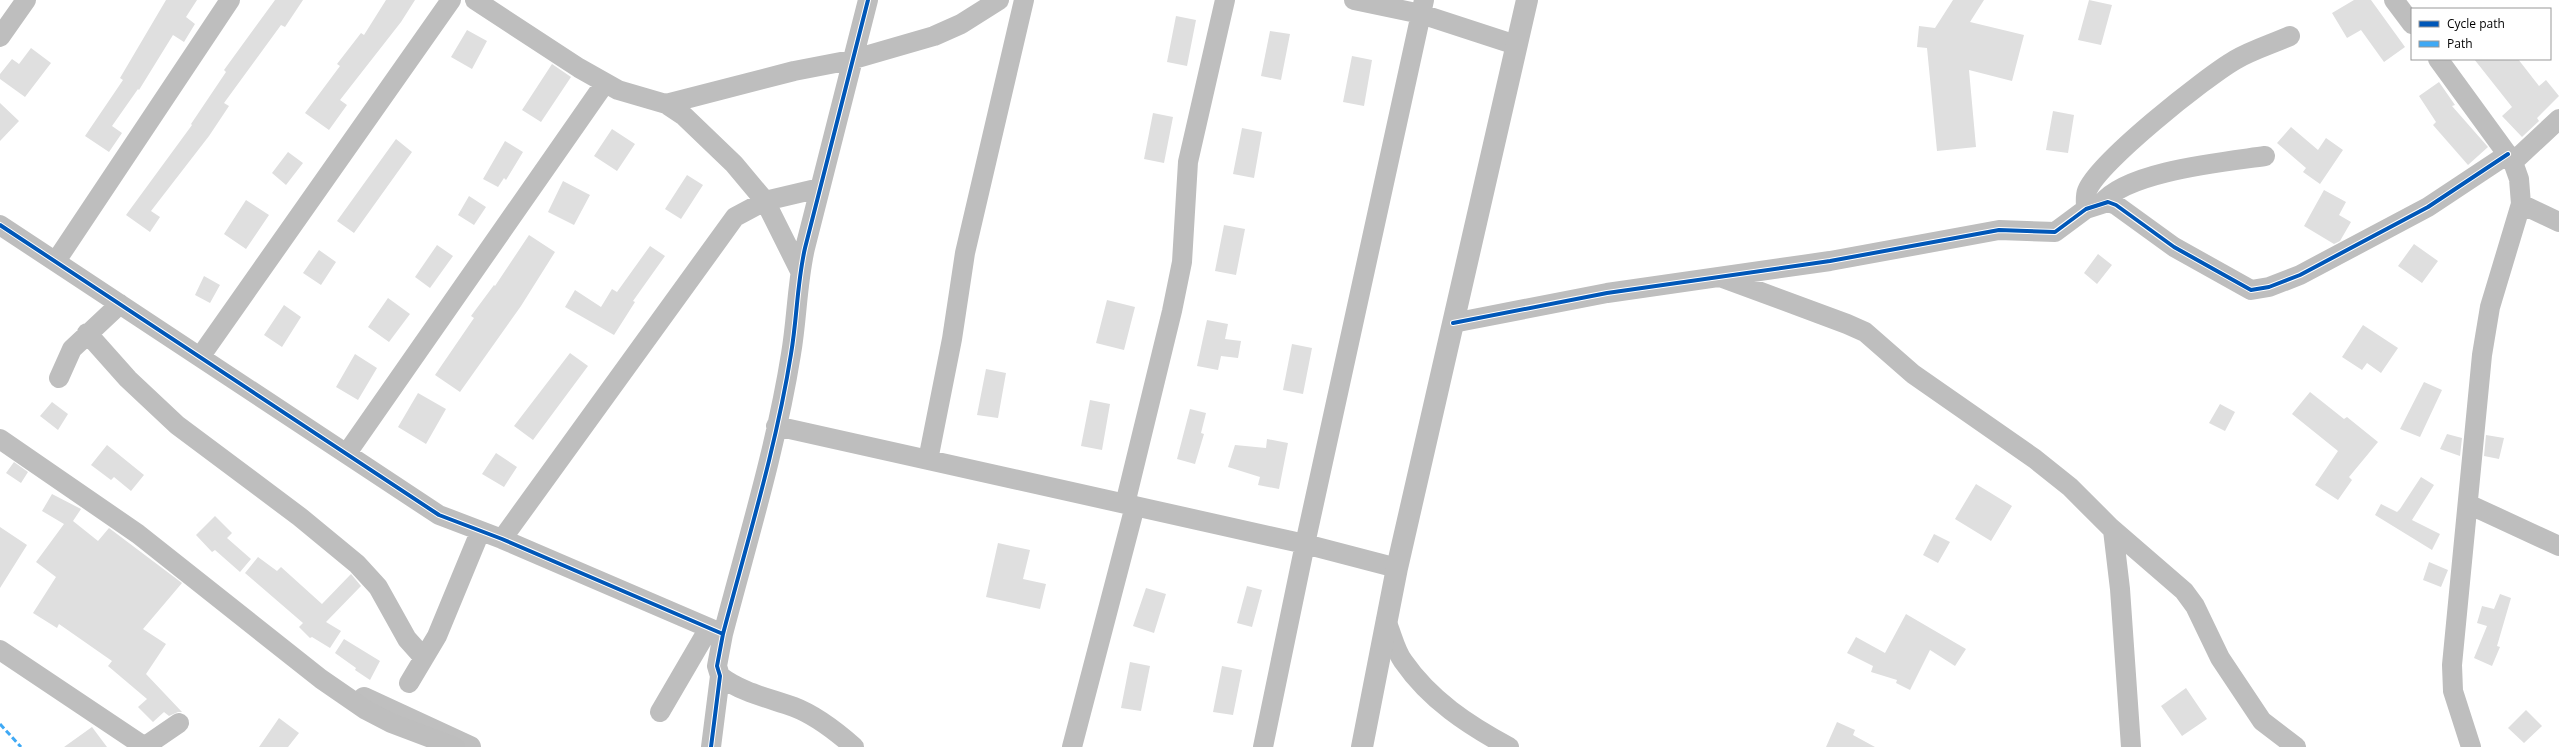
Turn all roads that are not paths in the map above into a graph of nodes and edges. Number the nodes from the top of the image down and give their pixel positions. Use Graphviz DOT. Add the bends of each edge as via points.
graph roads {
  1 [pos="26,0"];
  2 [pos="230,0"];
  3 [pos="450,0"];
  4 [pos="475,0"];
  5 [pos="868,0"];
  6 [pos="999,0"];
  7 [pos="1024,0"];
  8 [pos="1225,0"];
  9 [pos="1354,0"];
  10 [pos="1527,0"];
  11 [pos="2394,0"];
  12 [pos="1423,7"];
  13 [pos="2411,23"];
  14 [pos="2290,36"];
  15 [pos="0,37"];
  16 [pos="1516,45"];
  17 [pos="851,60"];
  18 [pos="2439,60"];
  19 [pos="605,83"];
  20 [pos="666,104"];
  21 [pos="2559,118"];
  22 [pos="2265,156"];
  23 [pos="2510,158"];
  24 [pos="820,188"];
  25 [pos="765,201"];
  26 [pos="2521,204"];
  27 [pos="2094,206"];
  28 [pos="2559,222"];
  29 [pos="0,225"];
  30 [pos="56,261"];
  31 [pos="800,271"];
  32 [pos="1721,277"];
  33 [pos="120,304"];
  34 [pos="1453,323"];
  35 [pos="87,333"];
  36 [pos="200,357"];
  37 [pos="59,378"];
  38 [pos="776,426"];
  39 [pos="0,439"];
  40 [pos="347,453"];
  41 [pos="928,460"];
  42 [pos="2468,504"];
  43 [pos="1130,505"];
  44 [pos="2114,530"];
  45 [pos="480,532"];
  46 [pos="502,539"];
  47 [pos="1305,544"];
  48 [pos="2559,546"];
  49 [pos="1397,568"];
  50 [pos="1386,621"];
  51 [pos="716,631"];
  52 [pos="0,650"];
  53 [pos="424,658"];
  54 [pos="720,676"];
  55 [pos="409,683"];
  56 [pos="660,712"];
  57 [pos="179,723"];
  58 [pos="145,747"];
  59 [pos="455,747"];
  60 [pos="711,747"];
  61 [pos="854,747"];
  62 [pos="1072,747"];
  63 [pos="1263,747"];
  64 [pos="1362,747"];
  65 [pos="1509,747"];
  66 [pos="2131,747"];
  67 [pos="2296,747"];
  68 [pos="2471,747"];
  1 -- 15 [label="street"];
  2 -- 30 [label="street"];
  3 -- 36 [label="street"];
  4 -- 19 [label="street"];
  5 -- 17 [label="street"];
  6 -- 17 [label="street" via="961,24 934,36"];
  7 -- 41 [label="street" via="965,253 952,339"];
  8 -- 43 [label="street" via="1188,162 1182,262"];
  9 -- 12 [label="street"];
  10 -- 16 [label="street"];
  11 -- 13 [label="street"];
  12 -- 16 [label="street"];
  12 -- 47 [label="street"];
  14 -- 27 [label="street" via="2234,60 2185,95 2130,142 2087,190"];
  16 -- 34 [label="street"];
  17 -- 20 [label="street" via="794,71"];
  17 -- 24 [label="street"];
  18 -- 23 [label="street"];
  19 -- 20 [label="street" via="618,90"];
  19 -- 40 [label="street"];
  20 -- 25 [label="street" via="707,136"];
  21 -- 23 [label="street"];
  22 -- 27 [label="street" via="2151,177 2112,192"];
  23 -- 26 [label="street" via="2519,179"];
  23 -- 27 [label="street" via="2300,276 2269,287 2250,290 2174,247 2116,205"];
  24 -- 25 [label="street"];
  24 -- 31 [label="street"];
  25 -- 31 [label="street"];
  25 -- 46 [label="street" via="735,217 725,228"];
  26 -- 28 [label="street"];
  26 -- 42 [label="street" via="2490,307 2482,355"];
  27 -- 32 [label="street" via="2055,232 1999,230 1830,261"];
  29 -- 30 [label="street"];
  30 -- 33 [label="street"];
  31 -- 38 [label="street" via="791,353"];
  32 -- 34 [label="street" via="1607,294"];
  32 -- 44 [label="street" via="1864,332 1913,374 2047,468"];
  33 -- 35 [label="street"];
  33 -- 36 [label="street"];
  34 -- 49 [label="street"];
  35 -- 37 [label="street" via="67,356"];
  35 -- 53 [label="street" via="128,379 176,425 300,517 357,564 378,587 407,639"];
  36 -- 40 [label="street"];
  38 -- 41 [label="street"];
  38 -- 51 [label="street"];
  39 -- 59 [label="street" via="138,534 321,679 366,710 391,723"];
  40 -- 45 [label="street" via="439,515"];
  41 -- 43 [label="street"];
  42 -- 48 [label="street"];
  42 -- 68 [label="street" via="2452,665 2453,691"];
  43 -- 47 [label="street"];
  43 -- 62 [label="street"];
  44 -- 66 [label="street"];
  44 -- 67 [label="street" via="2184,591 2195,606 2220,658 2262,721"];
  45 -- 46 [label="street"];
  45 -- 53 [label="street" via="437,636"];
  46 -- 51 [label="street"];
  47 -- 49 [label="street"];
  47 -- 63 [label="street"];
  49 -- 50 [label="street"];
  50 -- 64 [label="street"];
  50 -- 65 [label="street" via="1402,660 1438,700 1469,725"];
  51 -- 54 [label="street"];
  51 -- 56 [label="street"];
  52 -- 58 [label="street"];
  53 -- 55 [label="street"];
  54 -- 60 [label="street"];
  54 -- 61 [label="street" via="762,698 796,708 840,735"];
  57 -- 58 [label="street"];
}
